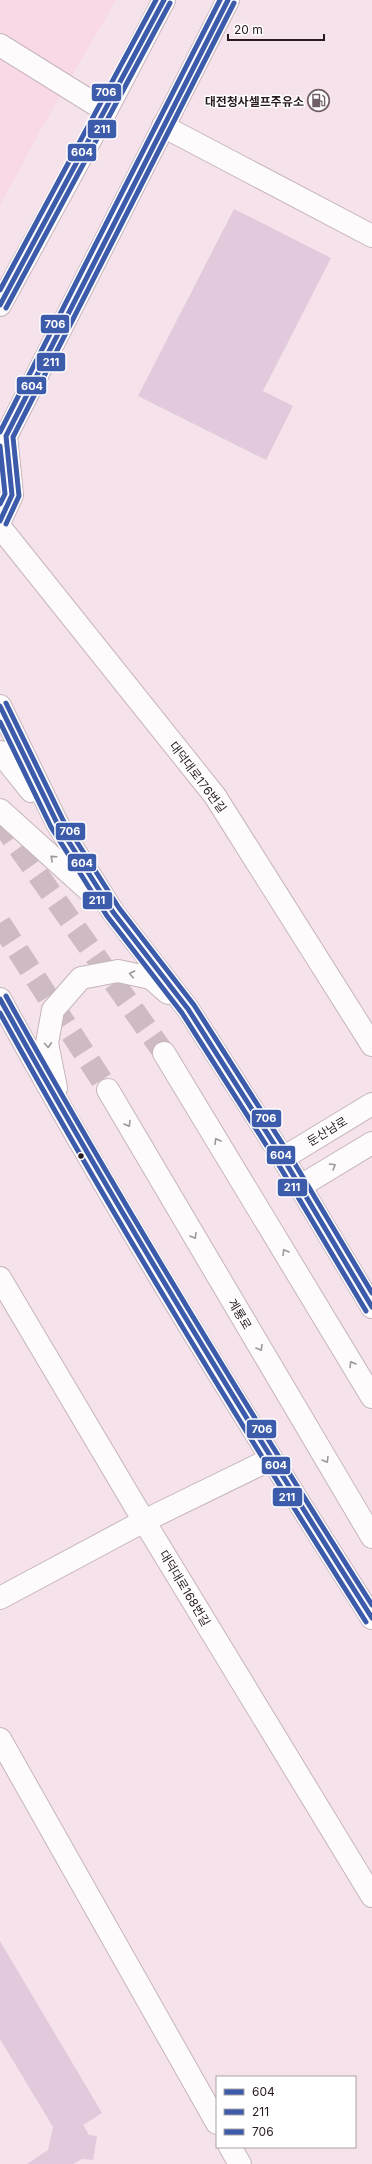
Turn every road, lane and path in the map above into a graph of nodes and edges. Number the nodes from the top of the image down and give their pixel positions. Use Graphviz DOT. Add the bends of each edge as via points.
graph roads {
  1 [pos="164,0"];
  2 [pos="228,0"];
  3 [pos="0,45"];
  4 [pos="106,111"];
  5 [pos="163,126"];
  6 [pos="371,233"];
  7 [pos="0,305"];
  8 [pos="3,442"];
  9 [pos="0,521"];
  10 [pos="0,528"];
  11 [pos="0,706"];
  12 [pos="0,752"];
  13 [pos="0,810"];
  14 [pos="57,823"];
  15 [pos="113,912"];
  16 [pos="0,999"];
  17 [pos="188,1008"];
  18 [pos="372,1045"];
  19 [pos="164,1053"];
  20 [pos="108,1090"];
  21 [pos="372,1104"];
  22 [pos="60,1108"];
  23 [pos="372,1142"];
  24 [pos="283,1158"];
  25 [pos="300,1187"];
  26 [pos="0,1278"];
  27 [pos="372,1307"];
  28 [pos="372,1397"];
  29 [pos="271,1459"];
  30 [pos="144,1521"];
  31 [pos="372,1538"];
  32 [pos="0,1598"];
  33 [pos="372,1618"];
  34 [pos="0,1739"];
  35 [pos="372,1896"];
  36 [pos="216,2122"];
  37 [pos="231,2148"];
  38 [pos="240,2164"];
  1 -- 4 [label="main road"];
  2 -- 5 [label="main road"];
  3 -- 4 [label="main road"];
  4 -- 7 [label="main road"];
  5 -- 6 [label="main road"];
  5 -- 8 [label="main road"];
  8 -- 9 [label="main road" via="12,495"];
  10 -- 18 [label="main road, 대덕대로176번길" via="215,796"];
  11 -- 14 [label="main road"];
  12 -- 14 [label="main road"];
  15 -- 13 [label="main road, one-way"];
  14 -- 15 [label="main road"];
  15 -- 17 [label="main road"];
  16 -- 22 [label="main road"];
  17 -- 22 [label="main road, one-way" via="150,978 118,971 81,978 53,1010 47,1042"];
  17 -- 24 [label="main road"];
  28 -- 19 [label="main road, one-way"];
  20 -- 31 [label="main road, 계룡로, one-way"];
  21 -- 24 [label="main road, 둔산남로"];
  22 -- 29 [label="main road"];
  25 -- 23 [label="main road, one-way"];
  24 -- 25 [label="main road"];
  25 -- 27 [label="main road"];
  26 -- 30 [label="main road, 대덕대로168번길"];
  29 -- 30 [label="main road"];
  29 -- 33 [label="main road"];
  30 -- 32 [label="main road"];
  30 -- 35 [label="main road, 대덕대로168번길"];
  34 -- 36 [label="main road"];
  37 -- 38 [label="main road"];
}
